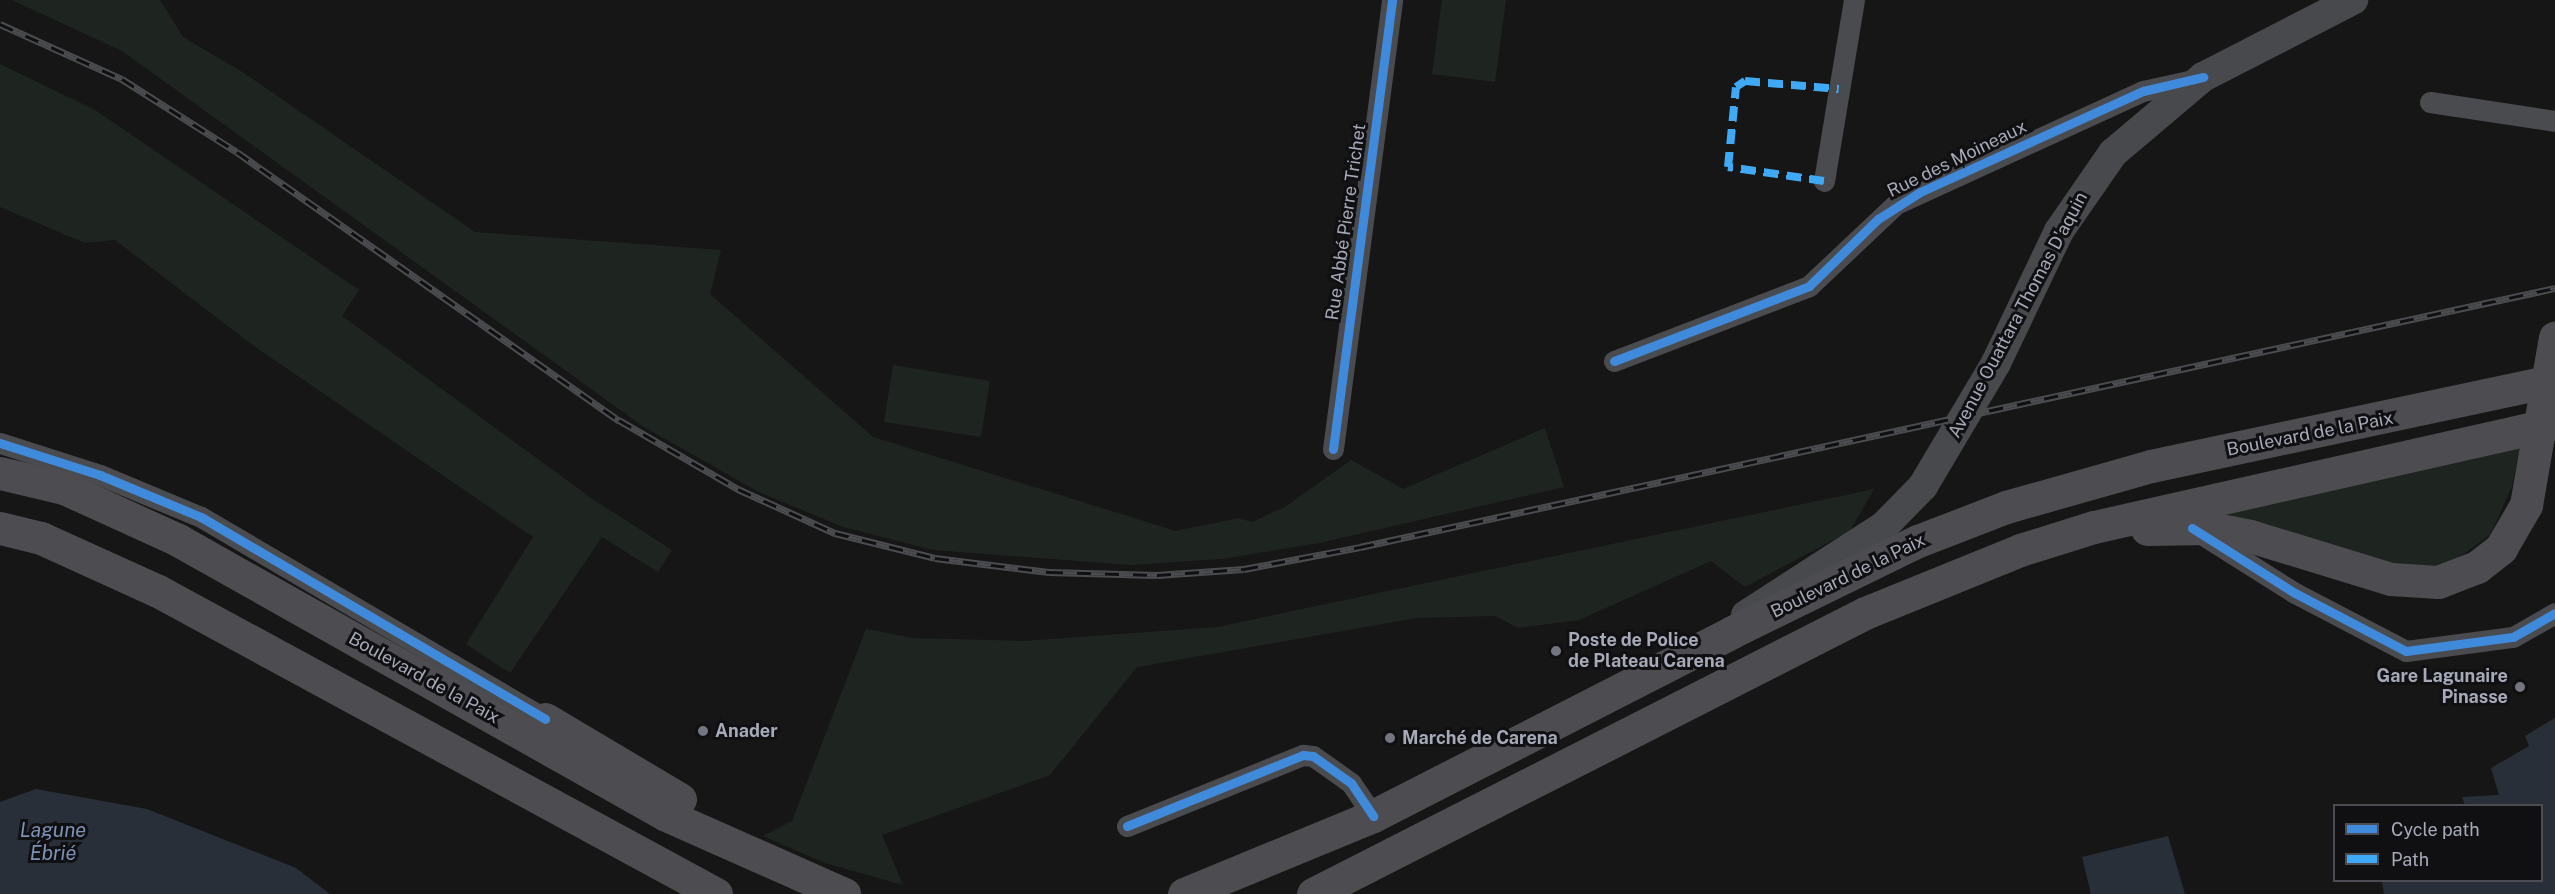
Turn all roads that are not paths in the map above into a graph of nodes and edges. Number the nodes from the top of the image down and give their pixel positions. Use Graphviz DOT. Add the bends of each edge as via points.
graph roads {
  1 [pos="1392,0"];
  2 [pos="1854,0"];
  3 [pos="2353,0"];
  4 [pos="2203,77"];
  5 [pos="2430,102"];
  6 [pos="2555,122"];
  7 [pos="1824,182"];
  8 [pos="2555,337"];
  9 [pos="1614,361"];
  10 [pos="2555,380"];
  11 [pos="2555,423"];
  12 [pos="0,443"];
  13 [pos="1333,449"];
  14 [pos="0,473"];
  15 [pos="2094,527"];
  16 [pos="0,528"];
  17 [pos="2192,528"];
  18 [pos="0,538"];
  19 [pos="41,538"];
  20 [pos="2555,613"];
  21 [pos="1732,632"];
  22 [pos="545,719"];
  23 [pos="1373,816"];
  24 [pos="1127,826"];
  25 [pos="718,838"];
  26 [pos="716,894"];
  27 [pos="844,894"];
  28 [pos="1184,894"];
  29 [pos="1313,894"];
  1 -- 13 [label="street, Rue Abbé Pierre Trichet"];
  2 -- 7 [label="street"];
  3 -- 4 [label="main road, Avenue Ouattara Thomas D'aquin"];
  4 -- 9 [label="street, Rue des Moineaux" via="2143,92 1912,196 1878,219 1809,286"];
  4 -- 21 [label="main road, Avenue Ouattara Thomas D'aquin" via="2113,153 2086,188 1996,363 1923,486 1884,526 1773,594"];
  5 -- 6 [label="street"];
  8 -- 17 [label="main road" via="2526,505 2502,548 2477,567 2438,582 2391,579 2250,536"];
  10 -- 21 [label="main road, Boulevard de la Paix" via="2151,466 2006,507 1918,541"];
  11 -- 15 [label="main road"];
  12 -- 22 [label="street" via="100,475 201,517"];
  14 -- 25 [label="main road, Boulevard de la Paix" via="64,488 178,540 666,816"];
  15 -- 17 [label="main road"];
  15 -- 29 [label="main road" via="2020,550 1865,614"];
  16 -- 19 [label="main road"];
  17 -- 20 [label="street" via="2295,593 2406,651 2513,637"];
  18 -- 19 [label="main road"];
  19 -- 26 [label="main road" via="158,591"];
  21 -- 23 [label="main road, Boulevard de la Paix"];
  22 -- 25 [label="main road" via="692,807"];
  23 -- 24 [label="street" via="1351,783 1313,756 1303,755"];
  23 -- 28 [label="main road, Boulevard de la Paix"];
  25 -- 27 [label="main road, Boulevard de la Paix"];
}
